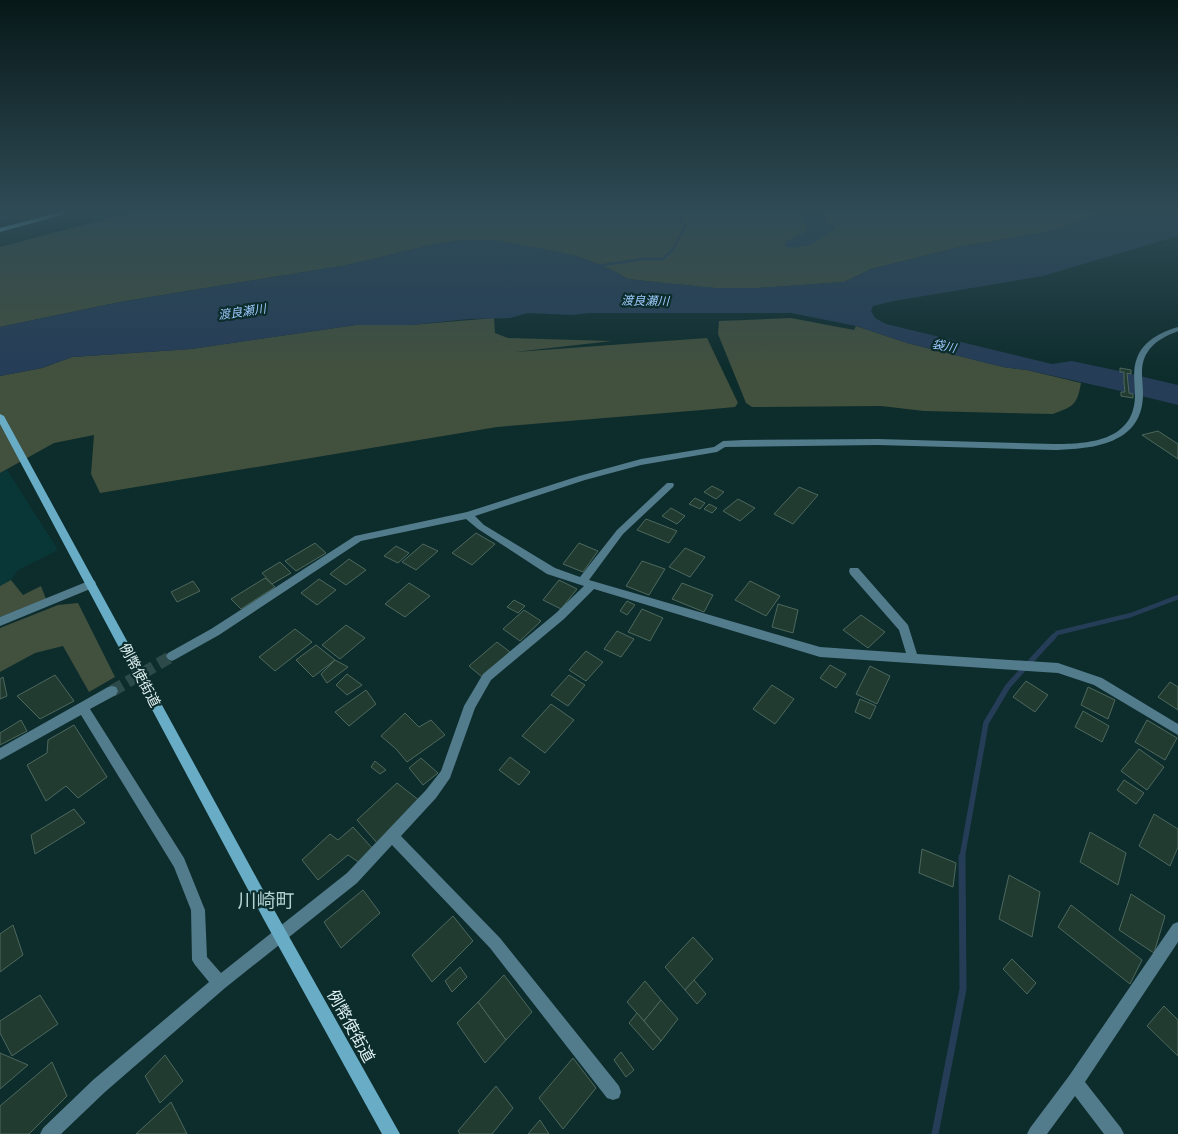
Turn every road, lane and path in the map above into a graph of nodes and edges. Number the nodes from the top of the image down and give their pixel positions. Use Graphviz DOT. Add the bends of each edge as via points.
graph roads {
  1 [pos="1178,329"];
  2 [pos="0,416"];
  3 [pos="670,485"];
  4 [pos="468,515"];
  5 [pos="854,571"];
  6 [pos="90,582"];
  7 [pos="587,583"];
  8 [pos="0,622"];
  9 [pos="172,656"];
  10 [pos="913,659"];
  11 [pos="112,691"];
  12 [pos="83,708"];
  13 [pos="1178,730"];
  14 [pos="0,754"];
  15 [pos="391,836"];
  16 [pos="1178,930"];
  17 [pos="280,934"];
  18 [pos="220,983"];
  19 [pos="1075,1082"];
  20 [pos="613,1092"];
  21 [pos="48,1134"];
  22 [pos="391,1134"];
  23 [pos="1036,1134"];
  24 [pos="1115,1134"];
  1 -- 4 [label="street" via="1147,346 1139,361 1138,412 1126,430 1110,440 1095,444 1054,447 878,442 723,444 717,450 656,459 582,478"];
  2 -- 6 [label="main road, 例幣使街道"];
  3 -- 7 [label="street" via="620,532"];
  4 -- 7 [label="street" via="481,527 551,571"];
  4 -- 9 [label="street" via="358,538 216,632"];
  5 -- 10 [label="street" via="904,628"];
  6 -- 8 [label="street"];
  6 -- 17 [label="main road, 例幣使街道"];
  7 -- 10 [label="street" via="811,650"];
  7 -- 15 [label="street" via="560,616 487,677 470,706 446,774"];
  10 -- 13 [label="street" via="1058,668 1098,681"];
  11 -- 12 [label="street"];
  12 -- 14 [label="street"];
  12 -- 18 [label="street" via="179,863 198,910 200,960"];
  15 -- 17 [label="street" via="352,878"];
  15 -- 20 [label="street" via="495,943"];
  16 -- 19 [label="street"];
  17 -- 18 [label="street"];
  17 -- 22 [label="main road, 例幣使街道"];
  18 -- 21 [label="street"];
  19 -- 23 [label="street"];
  19 -- 24 [label="street"];
}
